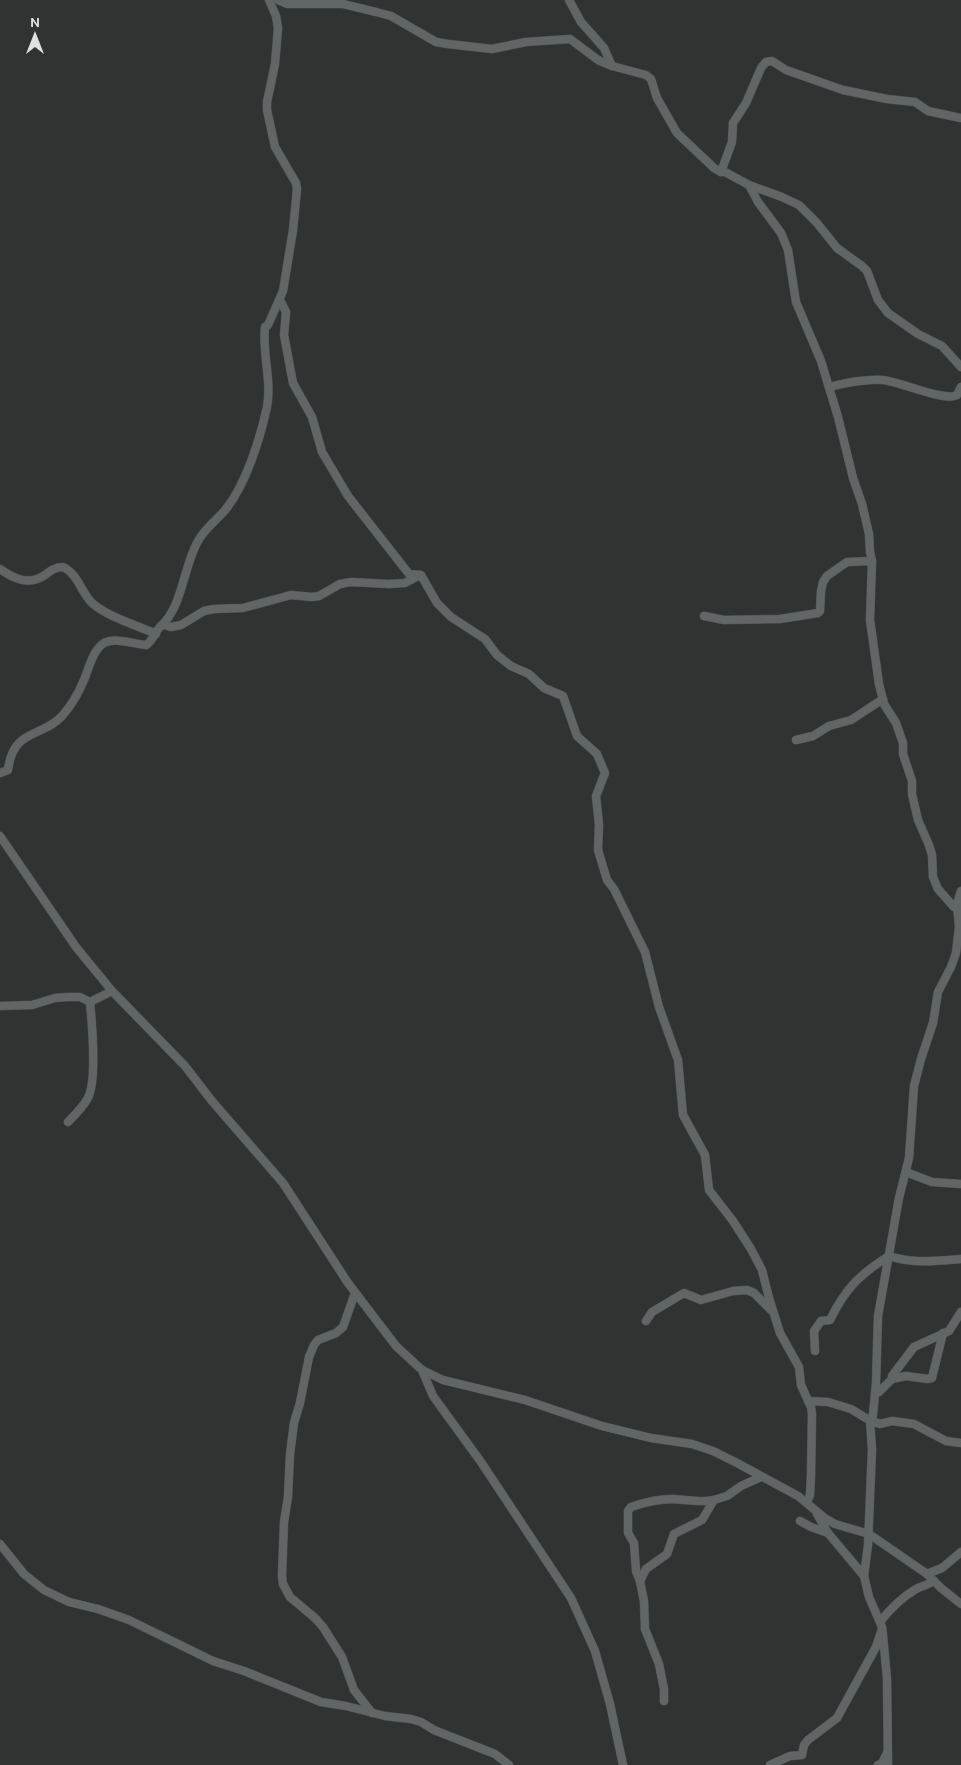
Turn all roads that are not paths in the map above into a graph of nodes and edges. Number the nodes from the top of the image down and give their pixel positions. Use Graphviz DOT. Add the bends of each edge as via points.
graph roads {
  1 [pos="269,0"];
  2 [pos="278,0"];
  3 [pos="570,0"];
  4 [pos="612,66"];
  5 [pos="961,118"];
  6 [pos="721,172"];
  7 [pos="749,185"];
  8 [pos="280,300"];
  9 [pos="961,367"];
  10 [pos="961,387"];
  11 [pos="829,388"];
  12 [pos="872,561"];
  13 [pos="0,570"];
  14 [pos="421,575"];
  15 [pos="704,616"];
  16 [pos="164,625"];
  17 [pos="156,634"];
  18 [pos="883,699"];
  19 [pos="796,740"];
  20 [pos="0,773"];
  21 [pos="0,836"];
  22 [pos="961,891"];
  23 [pos="957,904"];
  24 [pos="112,991"];
  25 [pos="90,1002"];
  26 [pos="0,1006"];
  27 [pos="68,1122"];
  28 [pos="906,1172"];
  29 [pos="961,1184"];
  30 [pos="889,1256"];
  31 [pos="961,1259"];
  32 [pos="356,1293"];
  33 [pos="961,1312"];
  34 [pos="774,1314"];
  35 [pos="646,1322"];
  36 [pos="943,1333"];
  37 [pos="815,1351"];
  38 [pos="422,1370"];
  39 [pos="892,1379"];
  40 [pos="874,1393"];
  41 [pos="808,1401"];
  42 [pos="872,1418"];
  43 [pos="961,1442"];
  44 [pos="760,1477"];
  45 [pos="714,1500"];
  46 [pos="807,1502"];
  47 [pos="815,1511"];
  48 [pos="800,1521"];
  49 [pos="828,1533"];
  50 [pos="869,1534"];
  51 [pos="0,1544"];
  52 [pos="961,1552"];
  53 [pos="927,1574"];
  54 [pos="864,1576"];
  55 [pos="640,1581"];
  56 [pos="934,1581"];
  57 [pos="961,1604"];
  58 [pos="881,1625"];
  59 [pos="664,1701"];
  60 [pos="372,1713"];
  61 [pos="888,1752"];
  62 [pos="509,1765"];
  63 [pos="624,1765"];
  64 [pos="770,1765"];
  65 [pos="878,1765"];
  66 [pos="888,1765"];
  1 -- 8 [label="street" via="278,28 267,110 275,148 297,189"];
  2 -- 4 [label="street" via="287,4 343,4 376,12 391,16 436,42 448,44 492,49 526,42 570,39 598,60"];
  3 -- 4 [label="street" via="581,22 604,48"];
  4 -- 6 [label="street" via="646,75 677,133"];
  5 -- 6 [label="street" via="928,112 916,102 843,90 766,62 733,122 732,142"];
  6 -- 7 [label="street"];
  7 -- 9 [label="street" via="799,205 837,248 867,271 878,300 888,313 942,346"];
  7 -- 11 [label="street" via="785,240 796,302 816,347"];
  8 -- 14 [label="street" via="286,312 284,335 293,383 312,417 322,452 348,496 375,532 409,574"];
  8 -- 16 [label="street" via="265,327 268,394 255,452 234,498 198,539"];
  10 -- 11 [label="street" via="957,395 948,398 884,380"];
  11 -- 12 [label="street" via="862,504"];
  12 -- 15 [label="street" via="847,562 826,576 818,613 780,619 724,620"];
  12 -- 18 [label="street" via="870,620"];
  13 -- 17 [label="street" via="28,582 63,567 98,607"];
  14 -- 16 [label="street" via="405,583 340,584 319,596 290,595 243,608 209,610 181,625"];
  14 -- 34 [label="street" via="437,603 451,617 485,639 497,656 511,666 529,674 544,688 563,696 577,736 595,751 600,760 605,773 596,796 600,825 598,838 607,880 645,952 659,1007 678,1060 683,1115 705,1155 709,1190 755,1256"];
  16 -- 17 [label="street"];
  17 -- 20 [label="street" via="146,645 109,641 102,645 62,716 24,738 10,757 8,770"];
  18 -- 19 [label="street" via="851,720"];
  18 -- 23 [label="street" via="903,743 918,820 930,846 933,877 938,889 954,907"];
  21 -- 24 [label="street" via="66,932"];
  22 -- 23 [label="street"];
  23 -- 28 [label="street" via="959,941 951,967 938,992 933,1023 914,1086"];
  24 -- 25 [label="street"];
  24 -- 32 [label="street" via="185,1066 283,1182"];
  25 -- 26 [label="street" via="80,997 67,997 32,1005"];
  25 -- 27 [label="street" via="92,1085 88,1098"];
  28 -- 29 [label="street" via="932,1182"];
  28 -- 30 [label="street"];
  30 -- 31 [label="street" via="912,1262"];
  30 -- 37 [label="street" via="848,1289 830,1320 821,1321 814,1331"];
  30 -- 40 [label="street" via="878,1316"];
  32 -- 38 [label="street" via="396,1346"];
  32 -- 60 [label="street" via="343,1327 318,1340 308,1357 290,1454 282,1576 290,1597 323,1627 342,1657 354,1690"];
  33 -- 36 [label="street" via="949,1331"];
  34 -- 35 [label="street" via="754,1293 741,1290 701,1300 684,1293 652,1312"];
  34 -- 41 [label="street" via="785,1345 799,1367 800,1385"];
  36 -- 39 [label="street" via="914,1347"];
  36 -- 39 [label="street" via="932,1378 900,1376"];
  38 -- 44 [label="street" via="444,1380 525,1400 602,1426 702,1447"];
  38 -- 63 [label="street" via="433,1396 571,1598 595,1652"];
  39 -- 40 [label="street"];
  40 -- 42 [label="street"];
  41 -- 42 [label="street" via="851,1408 869,1420"];
  41 -- 46 [label="street" via="811,1408 812,1476"];
  42 -- 43 [label="street" via="880,1424 892,1421 914,1424 946,1441"];
  42 -- 50 [label="street"];
  44 -- 45 [label="street"];
  44 -- 46 [label="street"];
  45 -- 55 [label="street" via="702,1520 674,1534 667,1554 646,1569"];
  45 -- 55 [label="street" via="665,1499 631,1507 628,1511 628,1533 634,1543"];
  46 -- 47 [label="street"];
  47 -- 49 [label="street"];
  47 -- 50 [label="street" via="835,1524"];
  48 -- 49 [label="street"];
  49 -- 54 [label="street"];
  50 -- 53 [label="street"];
  50 -- 54 [label="street"];
  51 -- 60 [label="street" via="24,1574 44,1590 69,1602 129,1620 212,1661 312,1699"];
  52 -- 53 [label="street" via="942,1568"];
  53 -- 56 [label="street"];
  54 -- 58 [label="street"];
  55 -- 59 [label="street" via="645,1629 656,1654"];
  56 -- 57 [label="street"];
  56 -- 58 [label="street" via="894,1605"];
  58 -- 61 [label="street" via="887,1679"];
  58 -- 64 [label="street" via="876,1647 837,1718 808,1740 802,1755 790,1756"];
  60 -- 62 [label="street" via="422,1722 434,1730 495,1754"];
  61 -- 65 [label="street"];
  61 -- 66 [label="street"];
}
